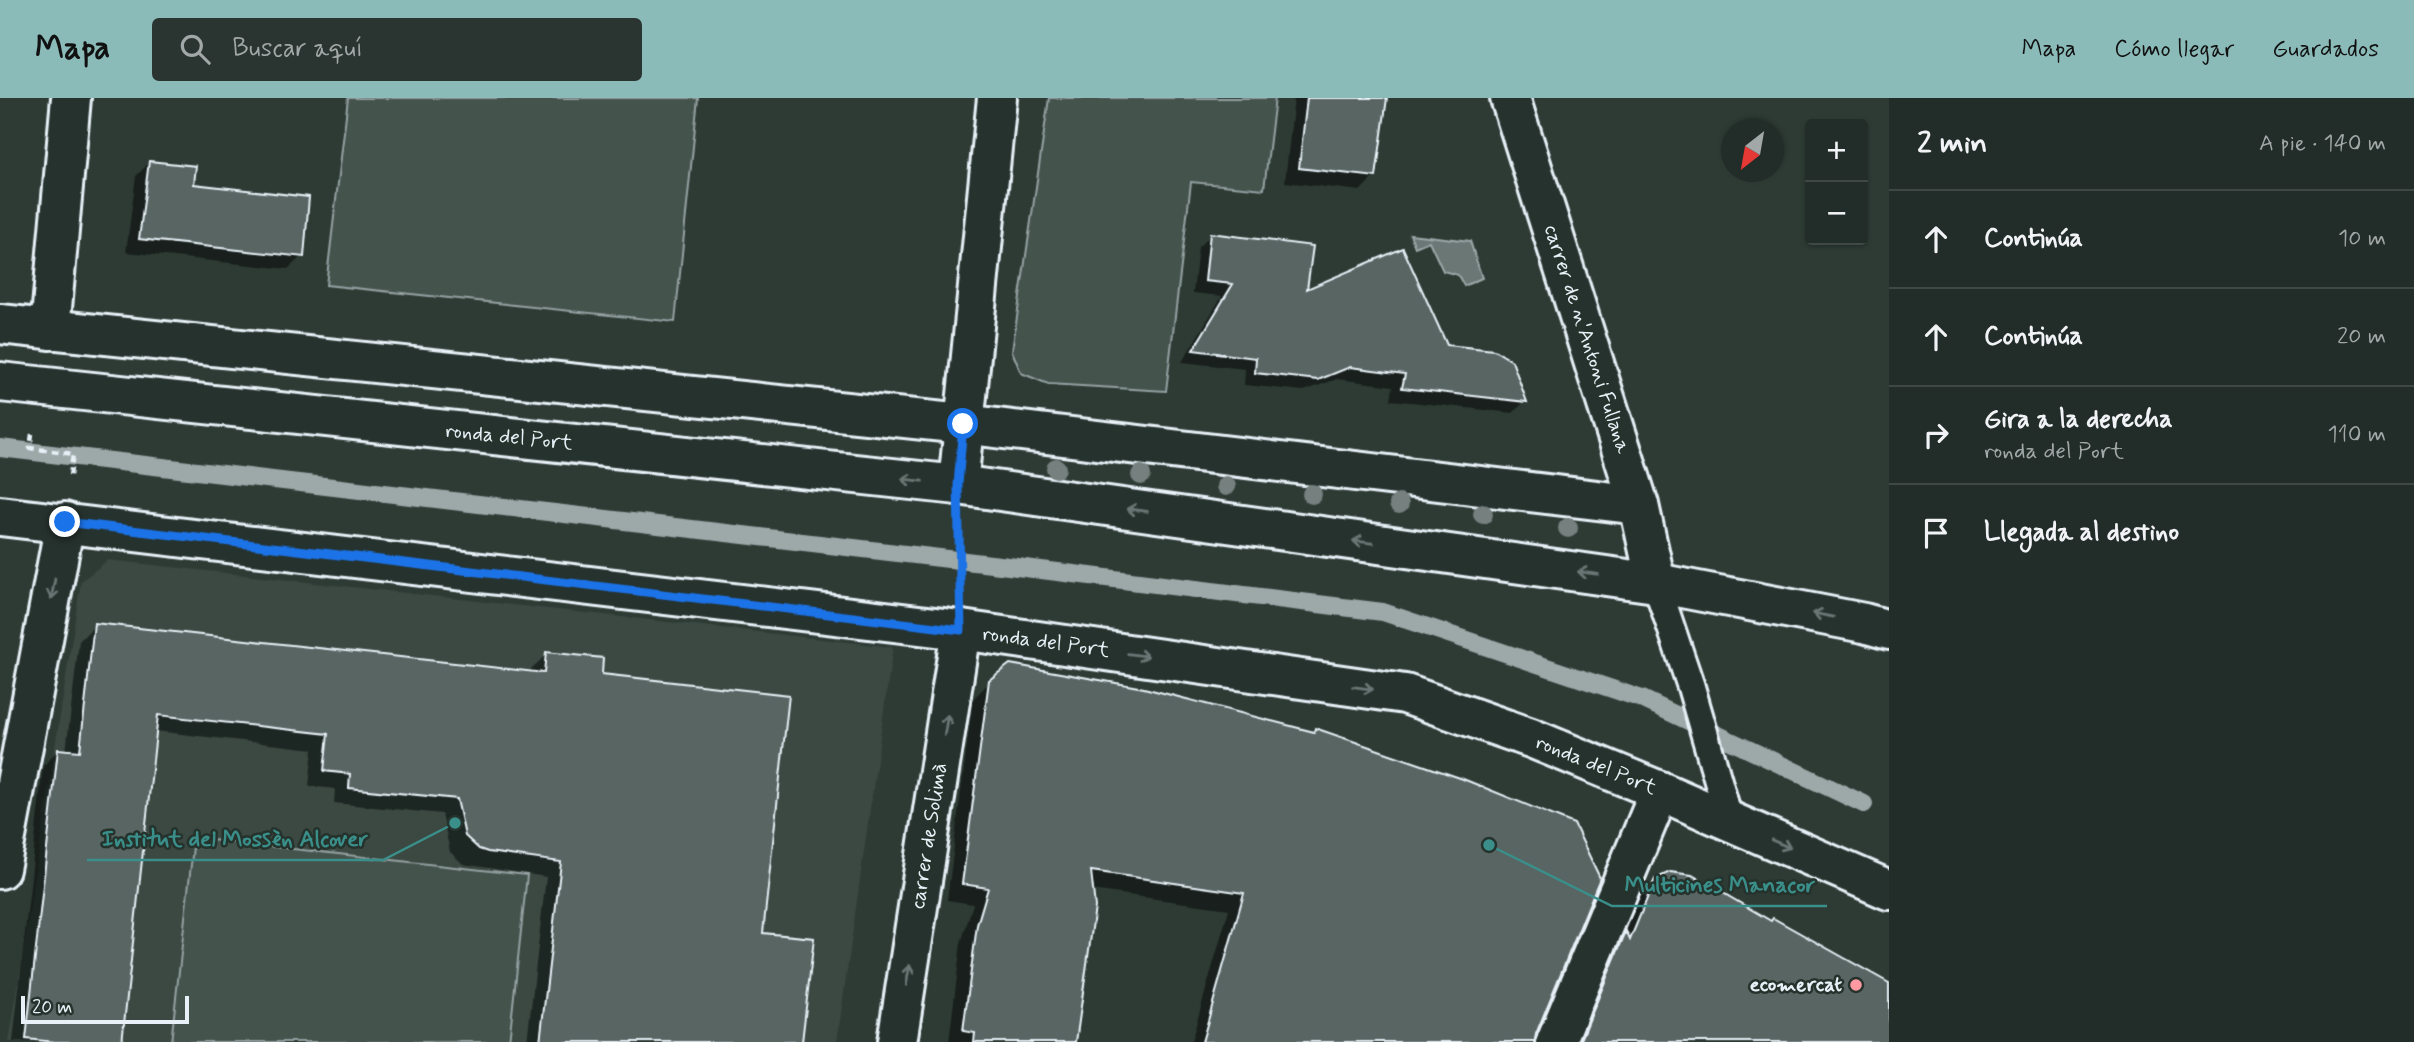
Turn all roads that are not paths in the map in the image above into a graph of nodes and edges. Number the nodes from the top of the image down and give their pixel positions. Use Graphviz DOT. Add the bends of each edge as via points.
graph roads {
  1 [pos="71,98"];
  2 [pos="997,98"];
  3 [pos="1510,98"];
  4 [pos="0,324"];
  5 [pos="50,330"];
  6 [pos="0,382"];
  7 [pos="963,424"];
  8 [pos="958,485"];
  9 [pos="1640,505"];
  10 [pos="0,516"];
  11 [pos="65,522"];
  12 [pos="1656,583"];
  13 [pos="961,630"];
  14 [pos="1889,630"];
  15 [pos="1660,791"];
  16 [pos="1730,822"];
  17 [pos="0,869"];
  18 [pos="1889,890"];
  19 [pos="897,1042"];
  20 [pos="1556,1042"];
  1 -- 5 [label="main road"];
  2 -- 7 [label="main road"];
  3 -- 9 [label="main road, carrer de n'Antoni Fullana"];
  4 -- 5 [label="main road"];
  5 -- 7 [label="main road"];
  8 -- 6 [label="main road, ronda del Port, one-way"];
  7 -- 8 [label="main road"];
  7 -- 9 [label="main road"];
  12 -- 8 [label="main road, ronda del Port, one-way"];
  9 -- 12 [label="main road, carrer de n'Antoni Fullana"];
  10 -- 11 [label="main road, ronda del Port"];
  11 -- 13 [label="main road, ronda del Port"];
  11 -- 17 [label="main road, one-way"];
  14 -- 12 [label="main road, ronda del Port, one-way"];
  12 -- 16 [label="lane"];
  13 -- 15 [label="main road, ronda del Port, one-way" via="1405,694 1531,738"];
  19 -- 13 [label="main road, carrer de Solimà, one-way"];
  15 -- 16 [label="main road, ronda del Port"];
  15 -- 20 [label="main road"];
  16 -- 18 [label="main road, ronda del Port, one-way"];
}
